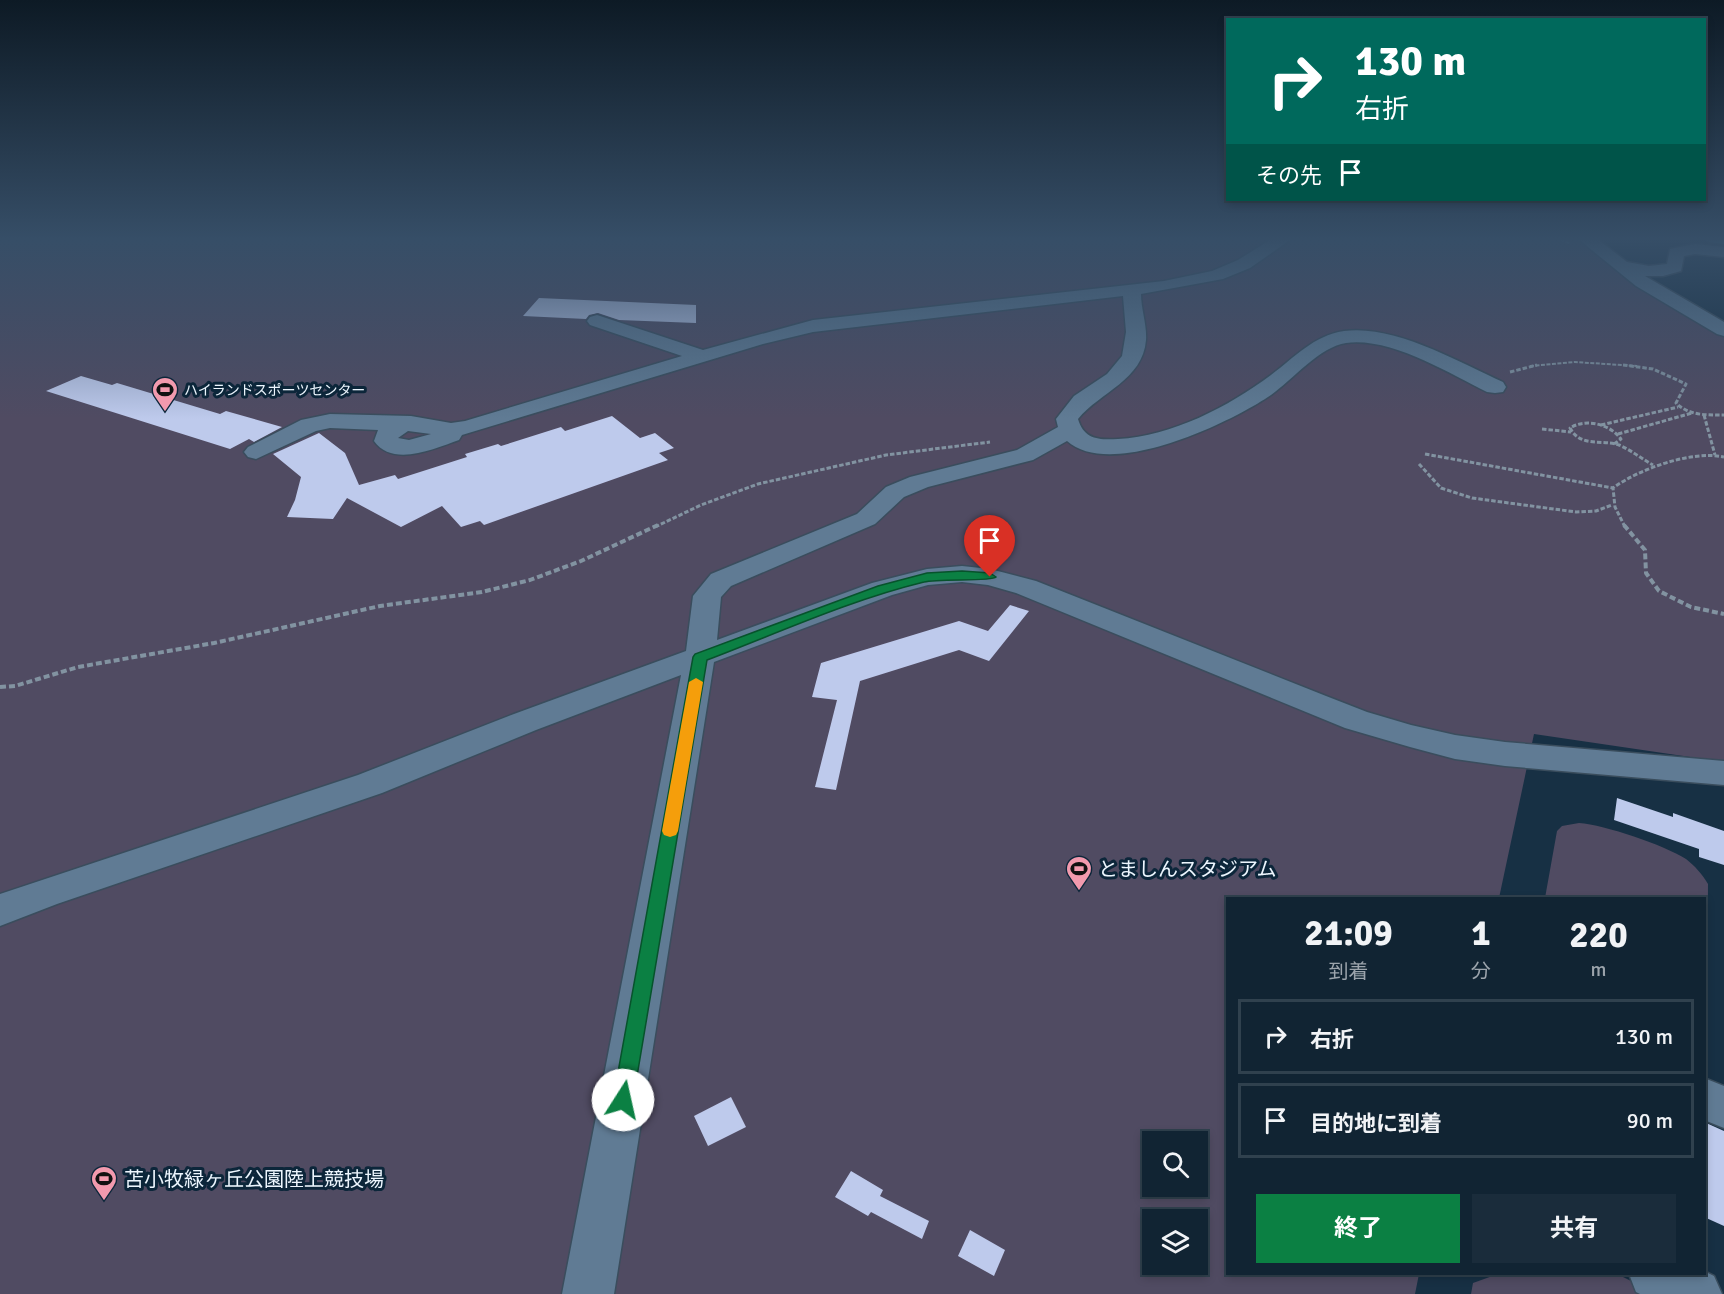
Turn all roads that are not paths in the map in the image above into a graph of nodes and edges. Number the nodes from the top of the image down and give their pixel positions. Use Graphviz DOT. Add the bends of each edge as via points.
graph roads {
  1 [pos="1058,298"];
  2 [pos="1131,298"];
  3 [pos="1675,298"];
  4 [pos="597,321"];
  5 [pos="1724,330"];
  6 [pos="702,356"];
  7 [pos="1490,385"];
  8 [pos="1069,430"];
  9 [pos="256,452"];
  10 [pos="700,657"];
  11 [pos="1724,773"];
  12 [pos="0,910"];
  13 [pos="1706,1100"];
  14 [pos="1724,1107"];
  15 [pos="1656,1275"];
  16 [pos="588,1294"];
  17 [pos="1696,1294"];
  1 -- 6 [label="street" via="824,325"];
  2 -- 8 [label="street" via="1136,344 1131,359 1123,373 1082,401 1067,419"];
  3 -- 5 [label="street"];
  4 -- 6 [label="street" via="672,338"];
  6 -- 9 [label="street" via="470,420 419,445 395,446 386,441 387,434 405,424 317,422"];
  7 -- 8 [label="street" via="1399,346 1348,337 1321,343 1249,399 1175,435 1140,445 1098,447 1082,442"];
  8 -- 10 [label="street" via="1025,455 919,482 895,492 866,519 720,580 707,596"];
  10 -- 11 [label="street" via="882,589 927,577 990,577 1026,587 1346,716 1410,736 1505,754"];
  10 -- 12 [label="street" via="370,784"];
  10 -- 16 [label="street"];
  13 -- 14 [label="street"];
  15 -- 17 [label="street"];
}
